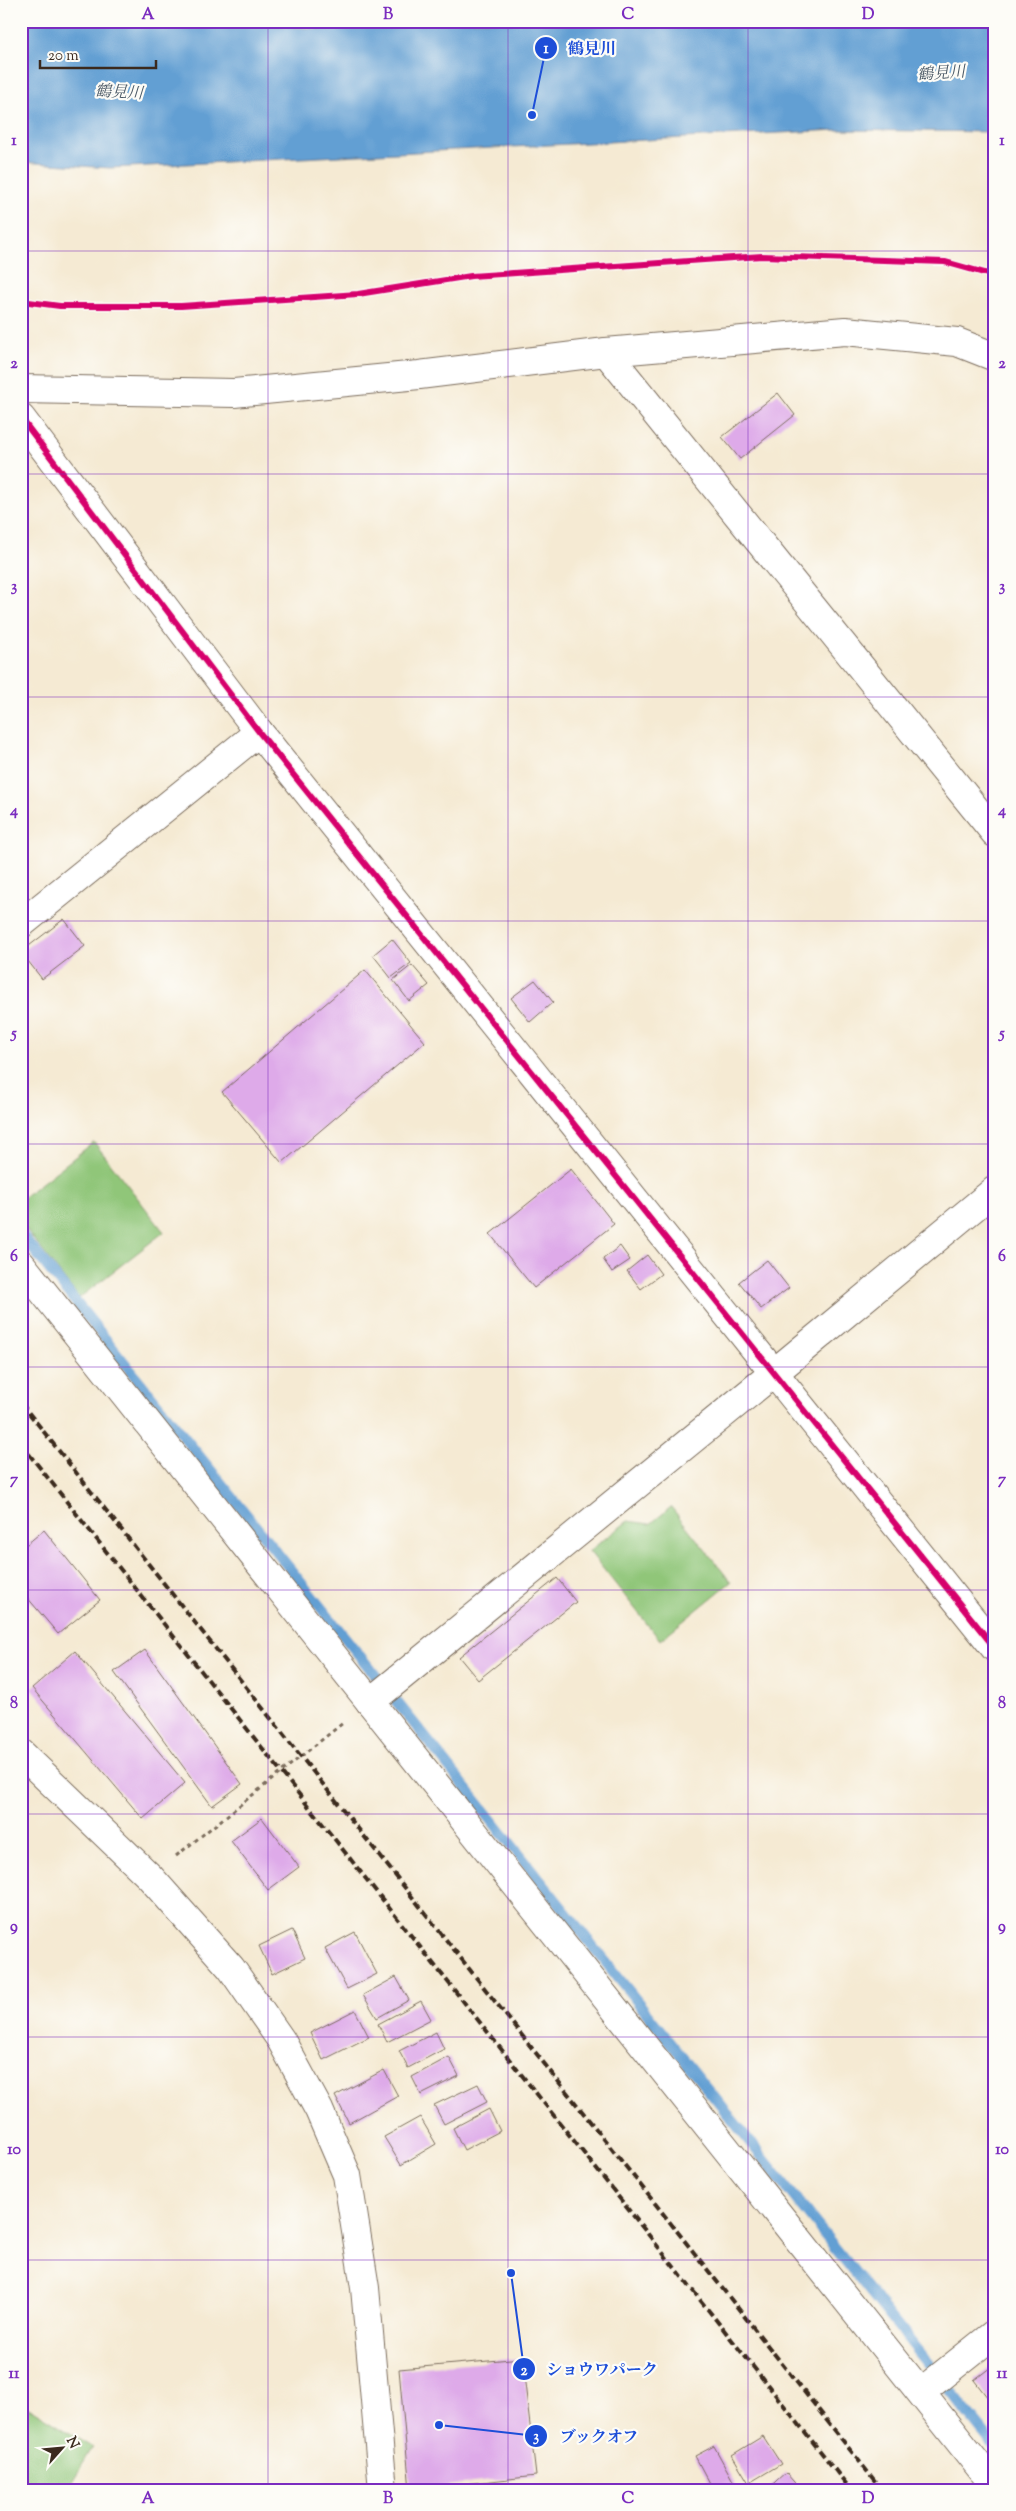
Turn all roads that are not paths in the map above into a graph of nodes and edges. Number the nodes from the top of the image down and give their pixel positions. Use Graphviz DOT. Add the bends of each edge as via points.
graph roads {
  1 [pos="606,352"];
  2 [pos="995,357"];
  3 [pos="21,389"];
  4 [pos="21,418"];
  5 [pos="259,732"];
  6 [pos="995,833"];
  7 [pos="21,924"];
  8 [pos="995,1190"];
  9 [pos="21,1264"];
  10 [pos="775,1372"];
  11 [pos="995,1648"];
  12 [pos="372,1700"];
  13 [pos="21,1753"];
  14 [pos="995,2333"];
  15 [pos="924,2390"];
  16 [pos="995,2486"];
  17 [pos="383,2490"];
  1 -- 2 [label="street" via="845,331 957,342"];
  1 -- 3 [label="street" via="420,375 234,392"];
  1 -- 6 [label="street"];
  4 -- 5 [label="street"];
  5 -- 7 [label="street"];
  5 -- 10 [label="street"];
  8 -- 10 [label="street"];
  9 -- 12 [label="street"];
  10 -- 11 [label="street"];
  10 -- 12 [label="street"];
  12 -- 15 [label="street"];
  13 -- 17 [label="street" via="150,1876 231,1968 280,2040 319,2110 347,2175 365,2288"];
  14 -- 15 [label="street"];
  15 -- 16 [label="street"];
}
